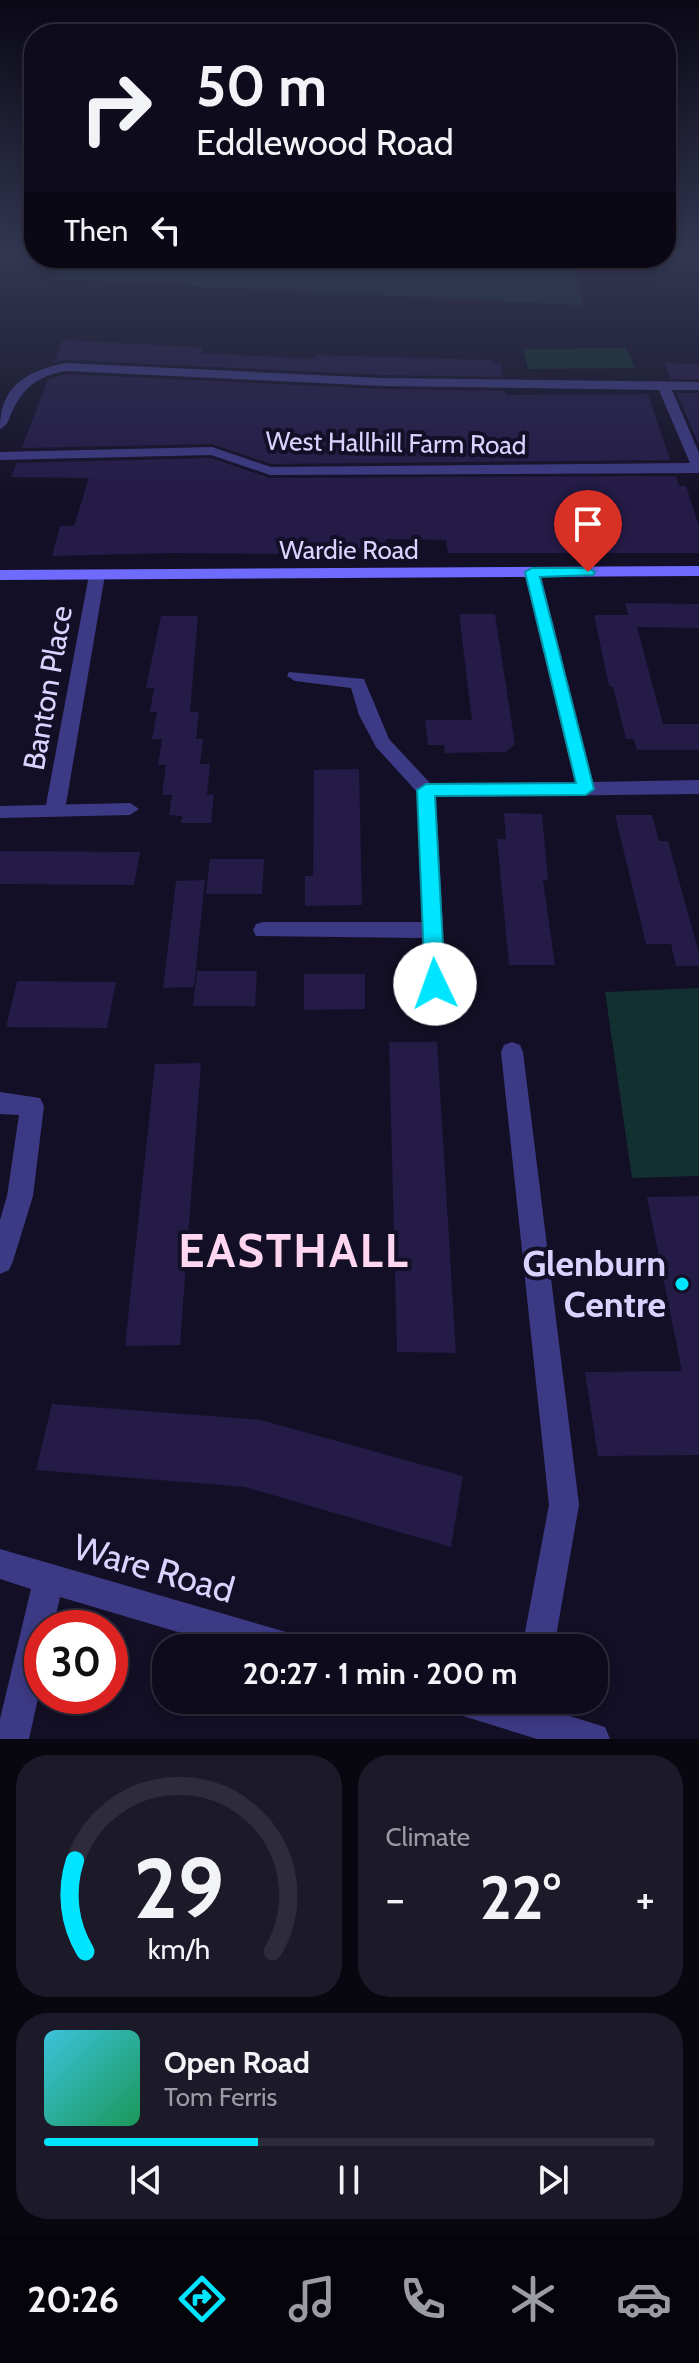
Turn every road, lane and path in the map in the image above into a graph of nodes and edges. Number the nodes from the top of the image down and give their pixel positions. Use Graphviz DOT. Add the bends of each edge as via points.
graph roads {
  1 [pos="664,386"];
  2 [pos="699,386"];
  3 [pos="0,425"];
  4 [pos="0,456"];
  5 [pos="699,468"];
  6 [pos="699,571"];
  7 [pos="532,572"];
  8 [pos="0,575"];
  9 [pos="97,575"];
  10 [pos="295,676"];
  11 [pos="586,789"];
  12 [pos="426,790"];
  13 [pos="698,790"];
  14 [pos="130,809"];
  15 [pos="55,810"];
  16 [pos="0,812"];
  17 [pos="263,930"];
  18 [pos="432,930"];
  19 [pos="435,984"];
  20 [pos="512,1052"];
  21 [pos="0,1103"];
  22 [pos="0,1261"];
  23 [pos="0,1564"];
  24 [pos="49,1578"];
  25 [pos="239,1634"];
  26 [pos="541,1634"];
  27 [pos="537,1714"];
  28 [pos="12,1739"];
  29 [pos="593,1739"];
  1 -- 2 [label="street"];
  1 -- 3 [label="street" via="450,386 66,367 26,378"];
  1 -- 5 [label="street"];
  4 -- 5 [label="street, West Hallhill Farm Road" via="212,451 270,471"];
  6 -- 7 [label="street, Wardie Road"];
  7 -- 9 [label="street, Wardie Road"];
  7 -- 11 [label="street"];
  8 -- 9 [label="street, Wardie Road"];
  9 -- 15 [label="street, Banton Place"];
  10 -- 12 [label="street" via="358,683 364,709 396,764"];
  11 -- 12 [label="street"];
  11 -- 13 [label="street"];
  12 -- 18 [label="street"];
  14 -- 15 [label="lane"];
  15 -- 16 [label="lane"];
  17 -- 18 [label="street"];
  18 -- 19 [label="street"];
  20 -- 26 [label="street" via="564,1505"];
  21 -- 22 [label="street" via="32,1106 20,1196"];
  23 -- 24 [label="street, Ware Road"];
  24 -- 25 [label="street, Ware Road"];
  24 -- 28 [label="street"];
  27 -- 29 [label="street"];
}
